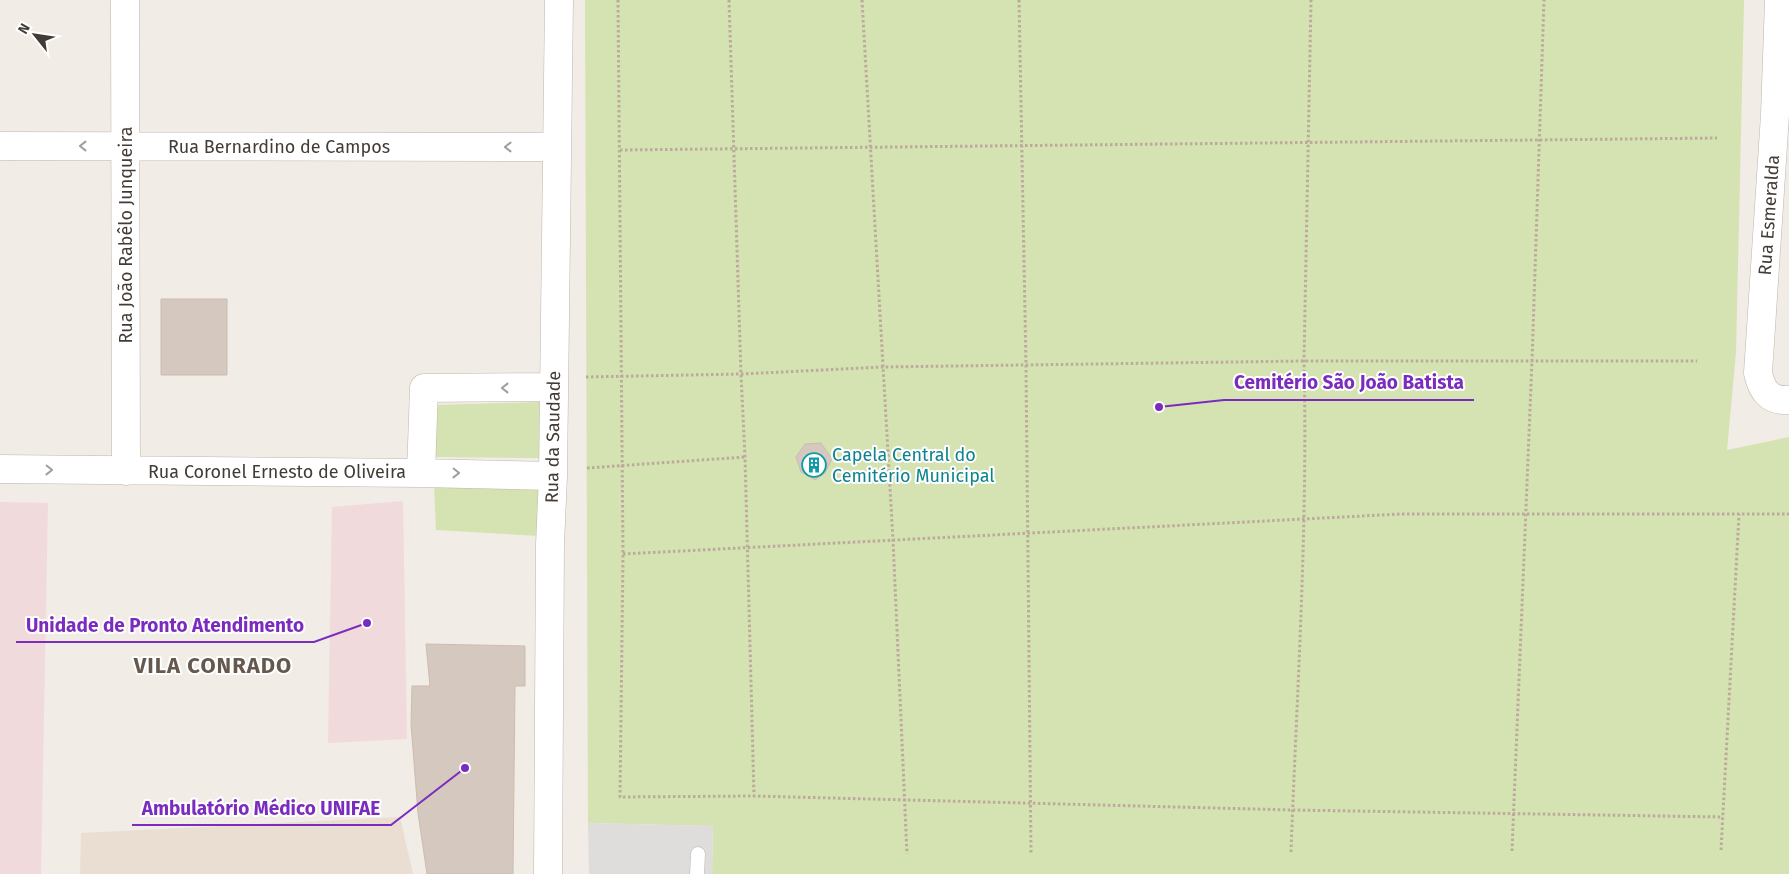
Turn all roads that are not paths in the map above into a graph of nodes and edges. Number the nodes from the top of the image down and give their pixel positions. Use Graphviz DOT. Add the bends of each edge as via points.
graph roads {
  1 [pos="125,0"];
  2 [pos="559,0"];
  3 [pos="1779,0"];
  4 [pos="1782,114"];
  5 [pos="0,146"];
  6 [pos="126,146"];
  7 [pos="557,147"];
  8 [pos="554,387"];
  9 [pos="1779,398"];
  10 [pos="0,469"];
  11 [pos="126,471"];
  12 [pos="421,473"];
  13 [pos="553,476"];
  14 [pos="698,854"];
  15 [pos="548,874"];
  16 [pos="697,874"];
  1 -- 6 [label="street, Rua João Rabêlo Junqueira"];
  2 -- 7 [label="street, Rua da Saudade"];
  3 -- 4 [label="street, Rua Esmeralda"];
  4 -- 9 [label="street, Rua Esmeralda" via="1758,373 1761,386"];
  6 -- 5 [label="street, Rua Bernardino de Campos, one-way"];
  7 -- 6 [label="street, Rua Bernardino de Campos, one-way"];
  6 -- 11 [label="street, Rua João Rabêlo Junqueira"];
  7 -- 8 [label="street, Rua da Saudade"];
  8 -- 12 [label="street, one-way" via="424,388"];
  8 -- 13 [label="street, Rua da Saudade"];
  10 -- 11 [label="street, Rua Coronel Ernesto de Oliveira, one-way"];
  11 -- 12 [label="street, Rua Coronel Ernesto de Oliveira"];
  12 -- 13 [label="street, Rua Coronel Ernesto de Oliveira, one-way"];
  13 -- 15 [label="street, Rua da Saudade"];
  14 -- 16 [label="lane"];
}
